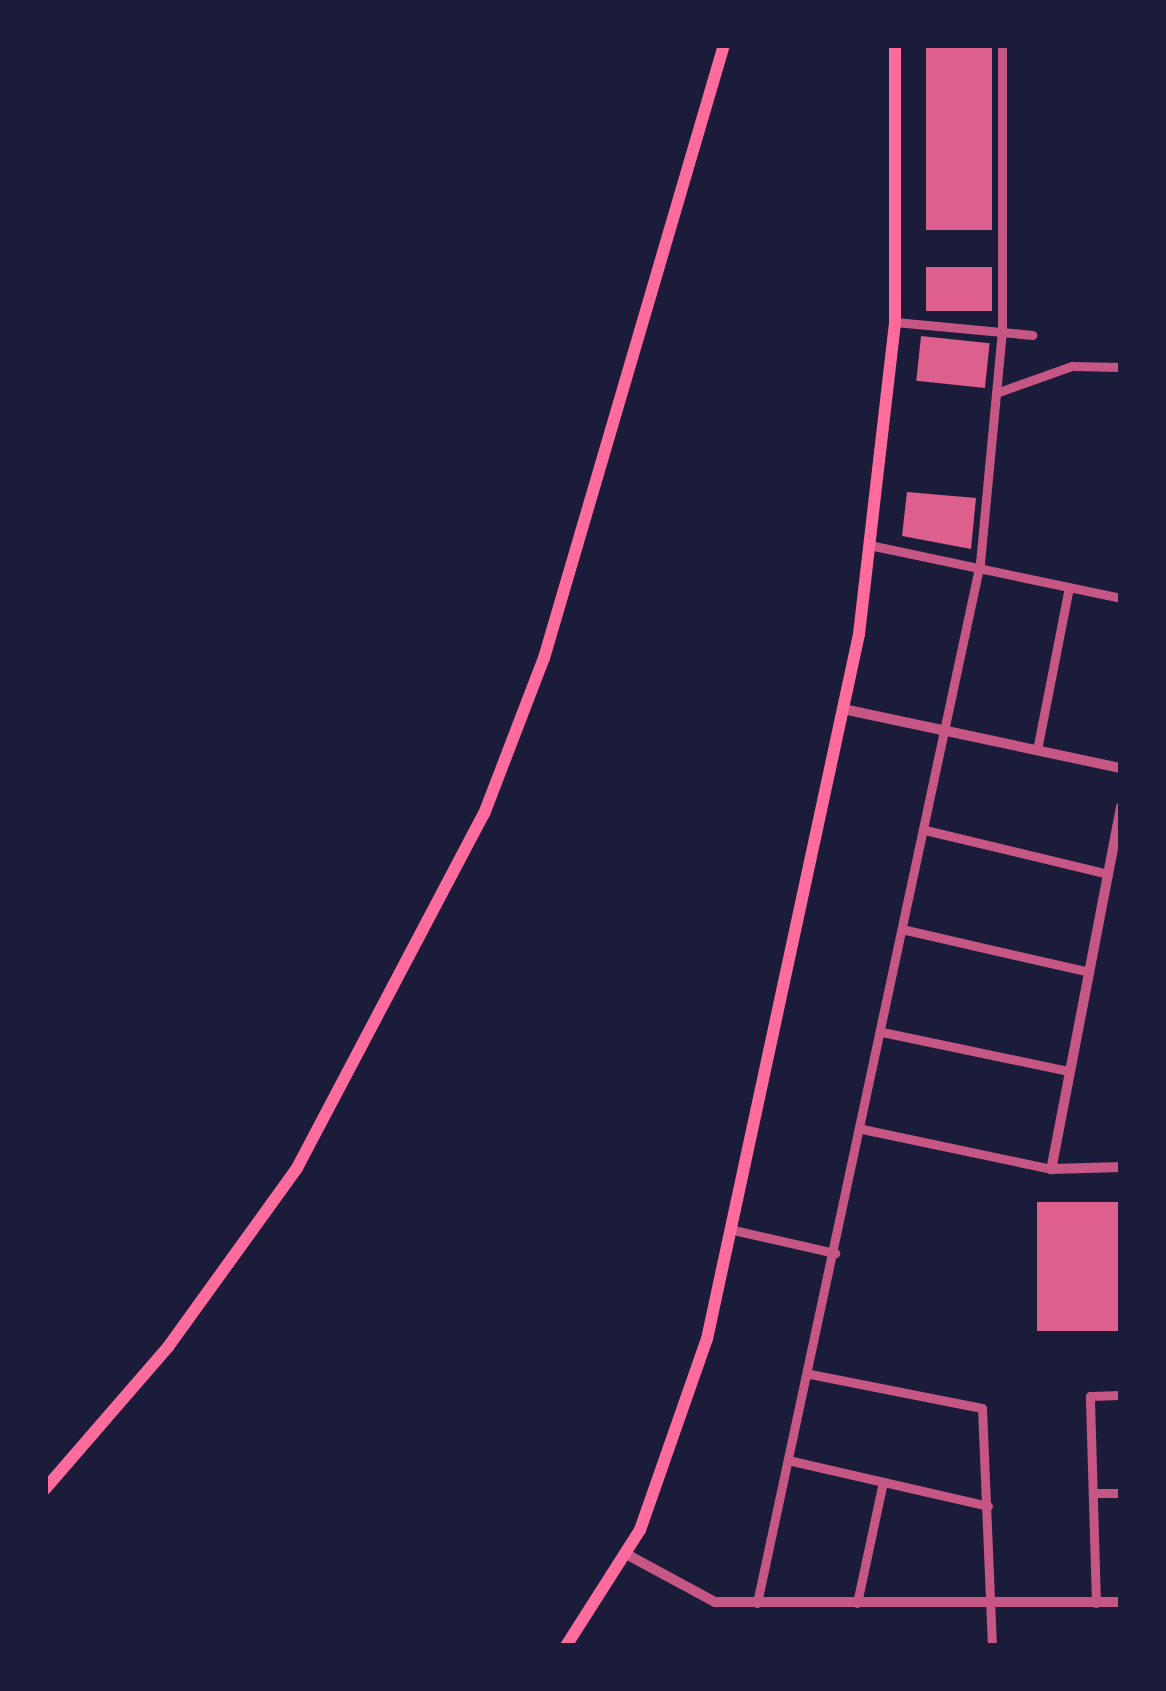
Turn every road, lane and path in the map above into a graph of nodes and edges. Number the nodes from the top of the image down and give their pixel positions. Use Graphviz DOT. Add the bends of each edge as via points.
graph roads {
  1 [pos="724,45"];
  2 [pos="895,45"];
  3 [pos="1002,45"];
  4 [pos="896,322"];
  5 [pos="1001,332"];
  6 [pos="1033,335"];
  7 [pos="1121,367"];
  8 [pos="996,393"];
  9 [pos="874,546"];
  10 [pos="979,568"];
  11 [pos="1069,587"];
  12 [pos="1121,598"];
  13 [pos="843,709"];
  14 [pos="946,731"];
  15 [pos="1036,750"];
  16 [pos="1121,768"];
  17 [pos="1121,806"];
  18 [pos="925,830"];
  19 [pos="1108,874"];
  20 [pos="906,930"];
  21 [pos="1089,972"];
  22 [pos="882,1032"];
  23 [pos="1069,1071"];
  24 [pos="862,1129"];
  25 [pos="1121,1167"];
  26 [pos="1051,1169"];
  27 [pos="729,1229"];
  28 [pos="835,1252"];
  29 [pos="810,1373"];
  30 [pos="1121,1395"];
  31 [pos="792,1461"];
  32 [pos="883,1481"];
  33 [pos="45,1489"];
  34 [pos="1093,1493"];
  35 [pos="1121,1493"];
  36 [pos="988,1505"];
  37 [pos="628,1555"];
  38 [pos="992,1601"];
  39 [pos="1121,1602"];
  40 [pos="757,1603"];
  41 [pos="857,1603"];
  42 [pos="1096,1603"];
  43 [pos="566,1646"];
  44 [pos="992,1646"];
  1 -- 33 [label="main road" via="544,658 484,814 296,1168 168,1347"];
  2 -- 4 [label="main road"];
  3 -- 5 [label="street"];
  4 -- 5 [label="street"];
  4 -- 9 [label="main road"];
  5 -- 6 [label="street"];
  5 -- 8 [label="street"];
  7 -- 8 [label="street" via="1072,366"];
  8 -- 10 [label="street"];
  9 -- 10 [label="street"];
  9 -- 13 [label="main road"];
  10 -- 11 [label="street"];
  10 -- 14 [label="street"];
  11 -- 12 [label="street"];
  11 -- 15 [label="street"];
  13 -- 14 [label="street"];
  13 -- 27 [label="main road"];
  14 -- 15 [label="street"];
  14 -- 18 [label="street"];
  15 -- 16 [label="street"];
  17 -- 19 [label="street"];
  18 -- 19 [label="street"];
  18 -- 20 [label="street"];
  19 -- 21 [label="street"];
  20 -- 21 [label="street"];
  20 -- 22 [label="street"];
  21 -- 23 [label="street"];
  22 -- 23 [label="street"];
  22 -- 24 [label="street"];
  23 -- 26 [label="street"];
  24 -- 26 [label="street"];
  24 -- 28 [label="street"];
  25 -- 26 [label="street"];
  27 -- 28 [label="street"];
  27 -- 37 [label="main road" via="671,1456"];
  28 -- 29 [label="street"];
  29 -- 31 [label="street"];
  29 -- 36 [label="street" via="982,1408"];
  30 -- 34 [label="street" via="1090,1396"];
  31 -- 32 [label="street"];
  31 -- 40 [label="street"];
  32 -- 36 [label="street"];
  32 -- 41 [label="street"];
  34 -- 35 [label="street"];
  34 -- 42 [label="street"];
  36 -- 38 [label="street"];
  37 -- 40 [label="street" via="715,1603"];
  37 -- 43 [label="main road"];
  38 -- 41 [label="street"];
  38 -- 42 [label="street"];
  38 -- 44 [label="street"];
  39 -- 42 [label="street"];
  40 -- 41 [label="street"];
}
